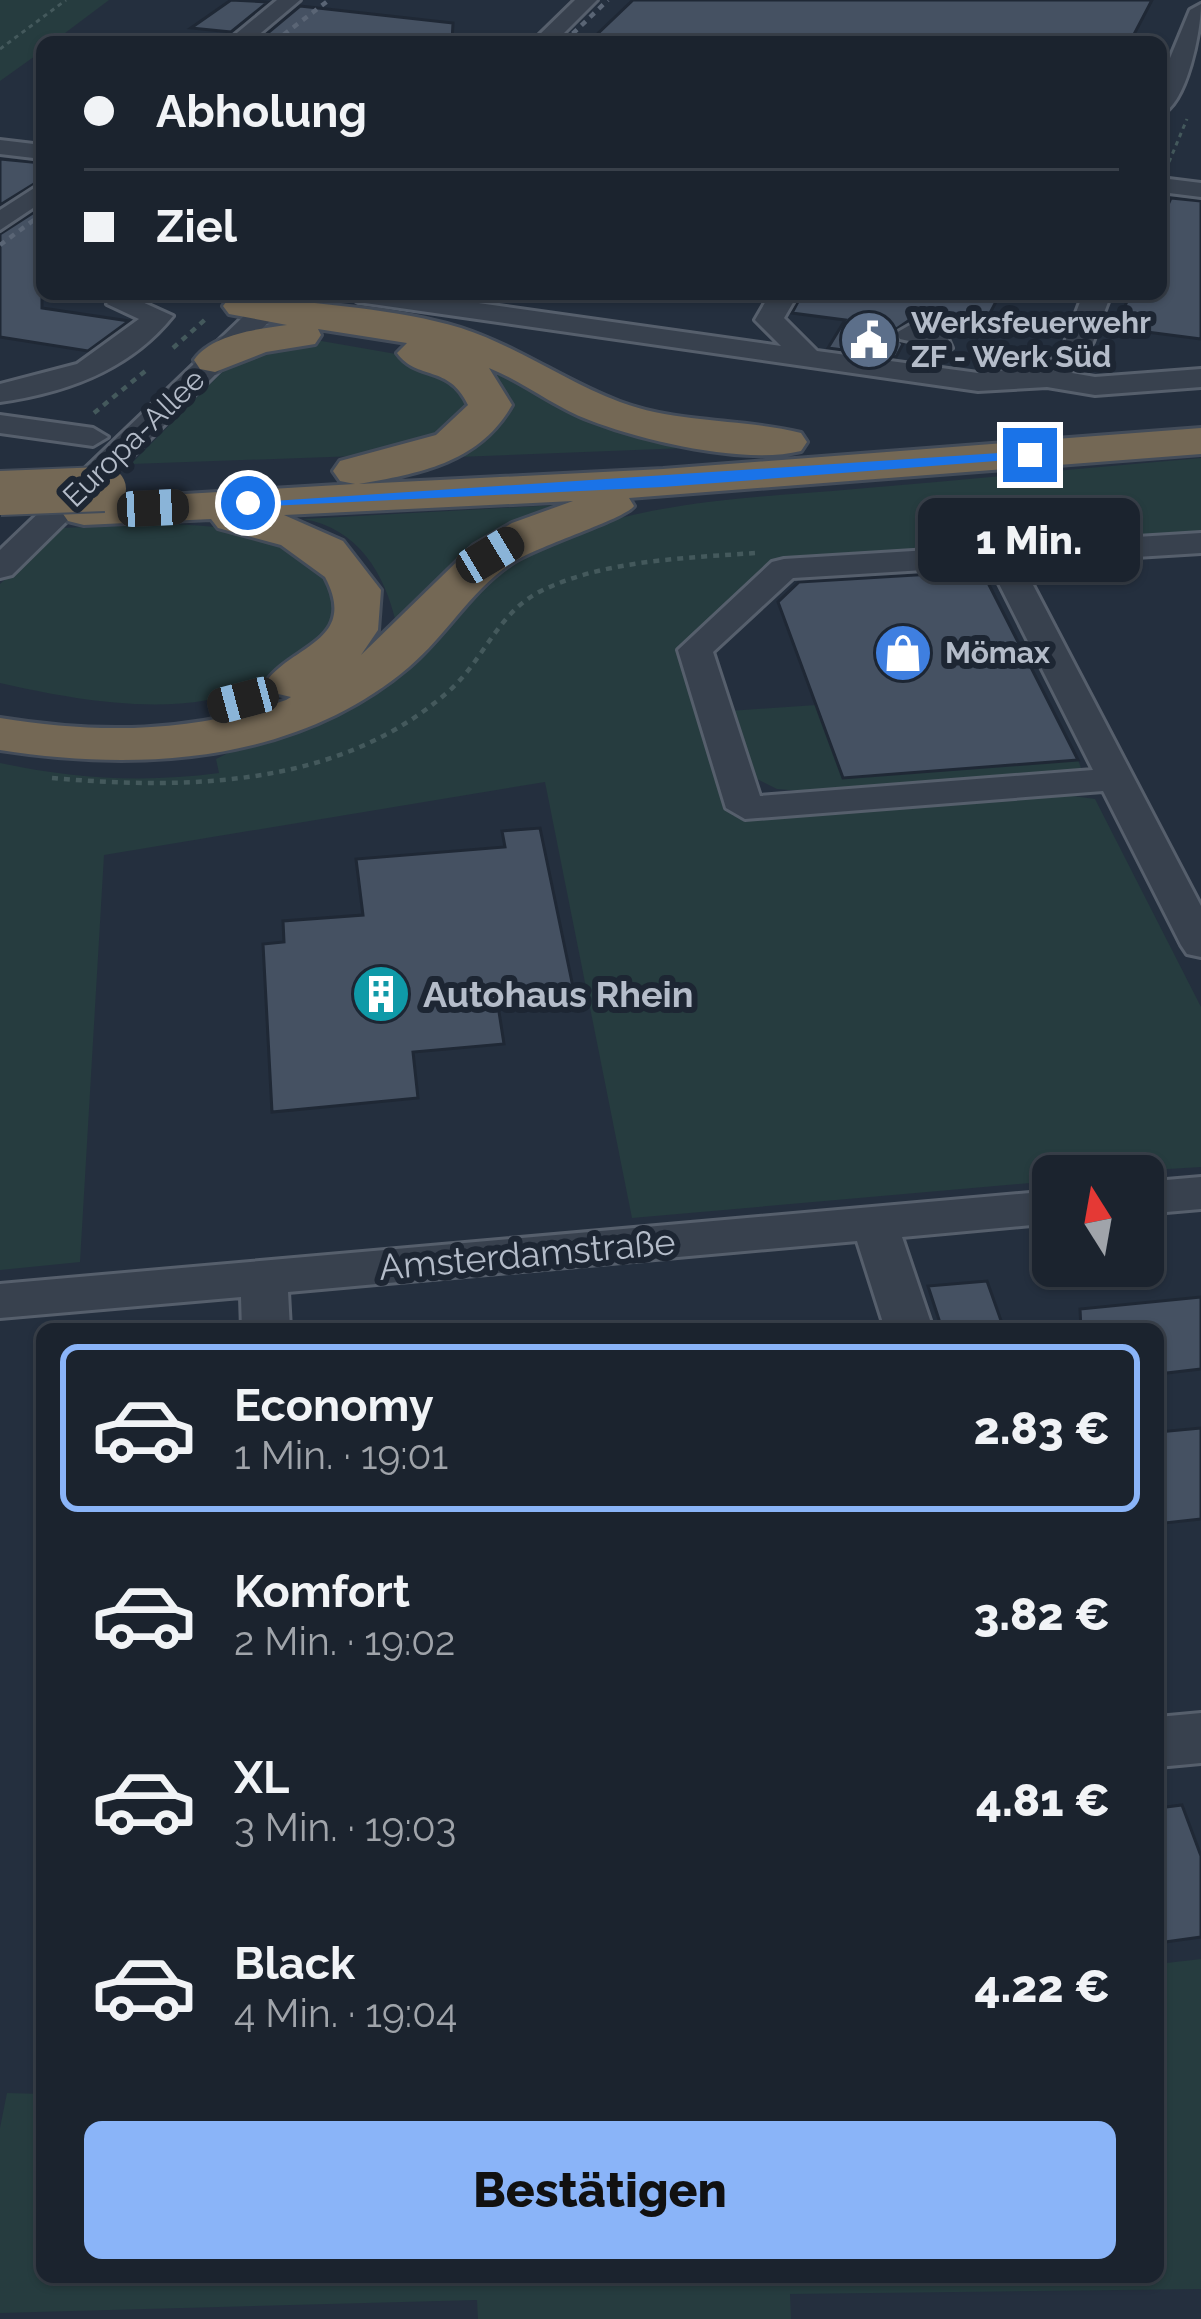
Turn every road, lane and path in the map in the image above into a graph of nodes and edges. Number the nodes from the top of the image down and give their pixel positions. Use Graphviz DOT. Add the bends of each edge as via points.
graph roads {
  1 [pos="66,0"];
  2 [pos="290,0"];
  3 [pos="587,0"];
  4 [pos="1174,9"];
  5 [pos="1201,11"];
  6 [pos="607,14"];
  7 [pos="245,36"];
  8 [pos="549,36"];
  9 [pos="584,36"];
  10 [pos="0,49"];
  11 [pos="1167,93"];
  12 [pos="1192,105"];
  13 [pos="0,147"];
  14 [pos="36,151"];
  15 [pos="1167,168"];
  16 [pos="1167,179"];
  17 [pos="1201,190"];
  18 [pos="36,195"];
  19 [pos="0,222"];
  20 [pos="125,300"];
  21 [pos="399,300"];
  22 [pos="781,300"];
  23 [pos="1094,300"];
  24 [pos="251,317"];
  25 [pos="919,340"];
  26 [pos="172,349"];
  27 [pos="802,359"];
  28 [pos="155,362"];
  29 [pos="1047,378"];
  30 [pos="1201,378"];
  31 [pos="944,379"];
  32 [pos="0,393"];
  33 [pos="1201,422"];
  34 [pos="0,424"];
  35 [pos="80,435"];
  36 [pos="1201,441"];
  37 [pos="896,447"];
  38 [pos="790,473"];
  39 [pos="306,481"];
  40 [pos="0,493"];
  41 [pos="94,500"];
  42 [pos="153,508"];
  43 [pos="0,514"];
  44 [pos="0,524"];
  45 [pos="1201,542"];
  46 [pos="762,552"];
  47 [pos="1000,555"];
  48 [pos="0,568"];
  49 [pos="0,701"];
  50 [pos="0,734"];
  51 [pos="35,775"];
  52 [pos="1114,779"];
  53 [pos="1201,945"];
  54 [pos="1201,1192"];
  55 [pos="1164,1196"];
  56 [pos="1032,1209"];
  57 [pos="874,1223"];
  58 [pos="264,1277"];
  59 [pos="0,1301"];
  60 [pos="266,1323"];
  61 [pos="906,1323"];
  62 [pos="1201,1738"];
  63 [pos="1164,1741"];
  1 -- 10 [label="path"];
  2 -- 7 [label="street"];
  3 -- 8 [label="street"];
  4 -- 5 [label="street"];
  5 -- 11 [label="street"];
  6 -- 9 [label="street"];
  12 -- 15 [label="path"];
  13 -- 14 [label="street"];
  16 -- 17 [label="street"];
  18 -- 19 [label="street"];
  20 -- 32 [label="street" via="159,316 100,368"];
  21 -- 27 [label="street"];
  22 -- 27 [label="street" via="770,320 803,350"];
  23 -- 29 [label="street" via="1077,345 1060,373"];
  24 -- 26 [label="path"];
  24 -- 35 [label="street, Europa-Allee"];
  24 -- 37 [label="highway" via="447,337 604,411 705,437"];
  24 -- 39 [label="highway" via="432,356 478,380 490,404 474,430 451,444"];
  24 -- 48 [label="street, Europa-Allee"];
  25 -- 31 [label="street"];
  27 -- 31 [label="street"];
  28 -- 35 [label="path"];
  29 -- 30 [label="street" via="1095,386"];
  29 -- 31 [label="street"];
  33 -- 37 [label="highway"];
  34 -- 35 [label="street"];
  35 -- 44 [label="street, Europa-Allee"];
  36 -- 38 [label="highway"];
  37 -- 39 [label="highway"];
  38 -- 42 [label="highway"];
  38 -- 50 [label="highway" via="599,508 529,533 474,568 368,676 272,722 151,746"];
  39 -- 41 [label="highway"];
  40 -- 41 [label="highway, bridge"];
  41 -- 42 [label="highway"];
  41 -- 43 [label="highway"];
  42 -- 49 [label="highway" via="293,532 334,556 362,602 352,636 306,675 211,709 122,718"];
  45 -- 47 [label="street"];
  46 -- 51 [label="path" via="635,567 524,601 455,686 384,735 333,755 208,783 116,785"];
  47 -- 52 [label="street"];
  47 -- 52 [label="street" via="784,569 695,650 745,808"];
  52 -- 53 [label="street"];
  54 -- 55 [label="street"];
  56 -- 57 [label="street, Amsterdamstraße"];
  57 -- 58 [label="street, Amsterdamstraße"];
  57 -- 61 [label="street"];
  58 -- 59 [label="street, Amsterdamstraße"];
  58 -- 60 [label="street"];
  62 -- 63 [label="street"];
}
